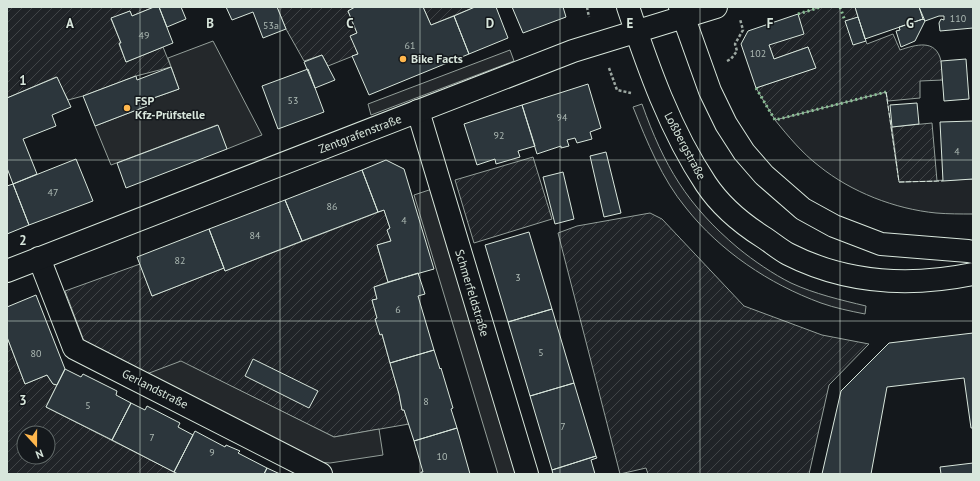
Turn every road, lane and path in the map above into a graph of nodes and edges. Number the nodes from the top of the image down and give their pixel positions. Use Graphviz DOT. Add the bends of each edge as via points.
graph roads {
  1 [pos="587,7"];
  2 [pos="628,7"];
  3 [pos="716,7"];
  4 [pos="587,12"];
  5 [pos="682,12"];
  6 [pos="740,21"];
  7 [pos="636,31"];
  8 [pos="731,59"];
  9 [pos="609,69"];
  10 [pos="638,94"];
  11 [pos="418,111"];
  12 [pos="973,252"];
  13 [pos="39,258"];
  14 [pos="7,271"];
  15 [pos="973,274"];
  16 [pos="321,474"];
  17 [pos="527,474"];
  1 -- 4 [label="path"];
  2 -- 7 [label="street, Loßbergstraße"];
  3 -- 5 [label="street, Zentgrafenstraße"];
  5 -- 7 [label="street, Zentgrafenstraße"];
  5 -- 12 [label="street" via="710,91 726,124 744,152 764,175 803,209 834,226 881,244"];
  6 -- 8 [label="path" via="743,30 735,44 737,51"];
  7 -- 11 [label="street, Zentgrafenstraße" via="573,51"];
  7 -- 15 [label="street, Loßbergstraße" via="666,111 687,154 706,185 753,231 787,254 828,271 873,281 918,282"];
  9 -- 10 [label="path" via="617,90"];
  11 -- 13 [label="street, Zentgrafenstraße"];
  11 -- 17 [label="street, Schmerfeldstraße"];
  13 -- 14 [label="street, Zentgrafenstraße"];
  13 -- 16 [label="street, Gerlandstraße" via="74,348"];
}
